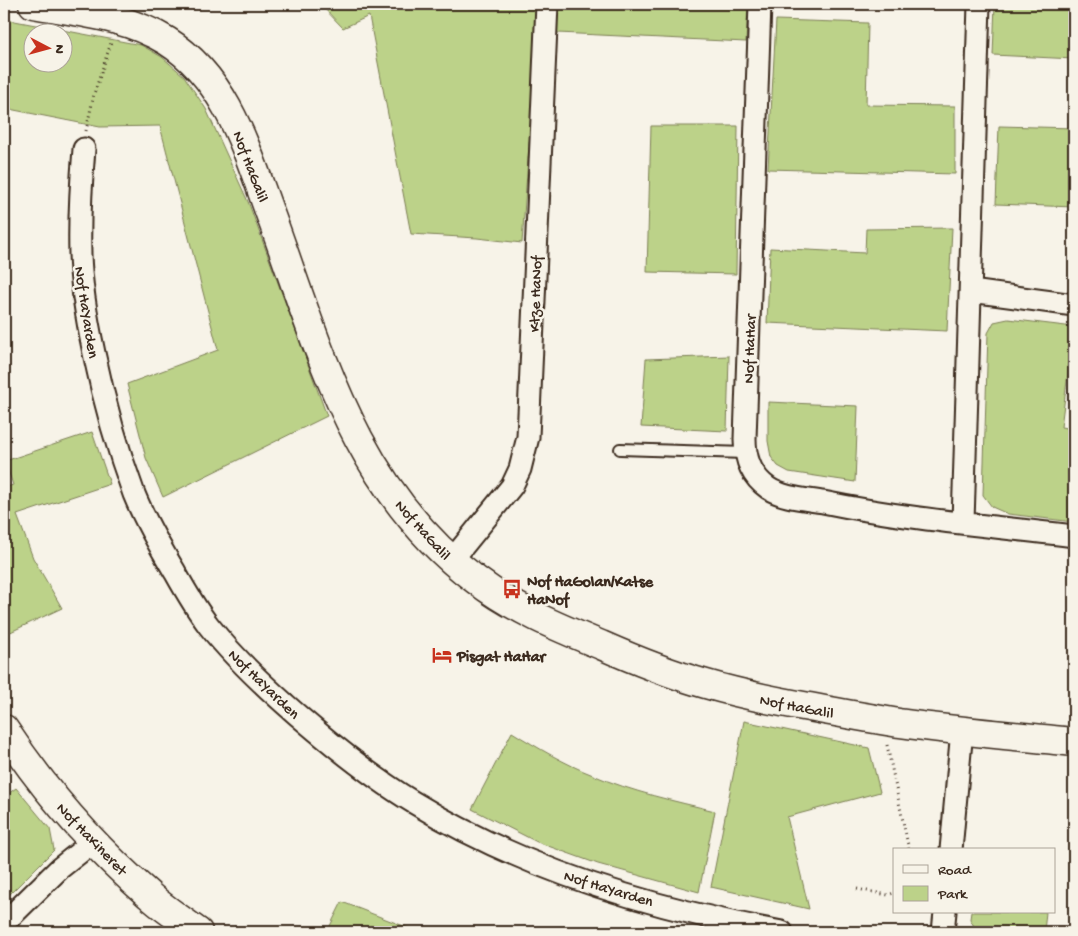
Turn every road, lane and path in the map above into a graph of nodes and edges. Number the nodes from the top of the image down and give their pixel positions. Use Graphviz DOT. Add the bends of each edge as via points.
graph roads {
  1 [pos="33,4"];
  2 [pos="547,4"];
  3 [pos="760,4"];
  4 [pos="979,4"];
  5 [pos="119,20"];
  6 [pos="84,149"];
  7 [pos="971,291"];
  8 [pos="1074,306"];
  9 [pos="620,449"];
  10 [pos="745,453"];
  11 [pos="963,522"];
  12 [pos="1074,536"];
  13 [pos="452,560"];
  14 [pos="882,720"];
  15 [pos="4,729"];
  16 [pos="962,730"];
  17 [pos="1074,742"];
  18 [pos="94,842"];
  19 [pos="909,848"];
  20 [pos="951,848"];
  21 [pos="857,889"];
  22 [pos="893,893"];
  23 [pos="945,914"];
  24 [pos="4,923"];
  25 [pos="198,932"];
  26 [pos="782,932"];
  27 [pos="943,932"];
  1 -- 5 [label="street, Nof HaGalil"];
  2 -- 13 [label="street, Ktze HaNof" via="528,437 520,470 512,486"];
  3 -- 10 [label="street, Nof HaHar"];
  4 -- 7 [label="street"];
  5 -- 6 [label="path" via="103,62"];
  5 -- 13 [label="street, Nof HaGalil" via="153,33 189,57 208,76 223,99 245,146 348,420 367,456 407,514"];
  6 -- 26 [label="street, Nof HaYarden" via="80,255 102,394 135,496 158,542 209,626 258,679 323,736 412,802 459,828 513,854 622,893"];
  7 -- 8 [label="street"];
  7 -- 11 [label="street"];
  9 -- 10 [label="lane"];
  10 -- 11 [label="street, Nof HaHar" via="760,482 786,495 871,512"];
  11 -- 12 [label="street, Nof HaHar"];
  13 -- 14 [label="street, Nof HaGalil" via="477,581 534,617 662,670 747,695"];
  14 -- 16 [label="street, Nof HaGalil"];
  14 -- 19 [label="path"];
  15 -- 18 [label="street, Nof HaKineret" via="56,800"];
  16 -- 17 [label="street, Nof HaGalil"];
  16 -- 20 [label="street"];
  18 -- 24 [label="street" via="60,868"];
  18 -- 25 [label="street, Nof HaKineret" via="150,896"];
  21 -- 22 [label="path"];
  23 -- 27 [label="street"];
}
